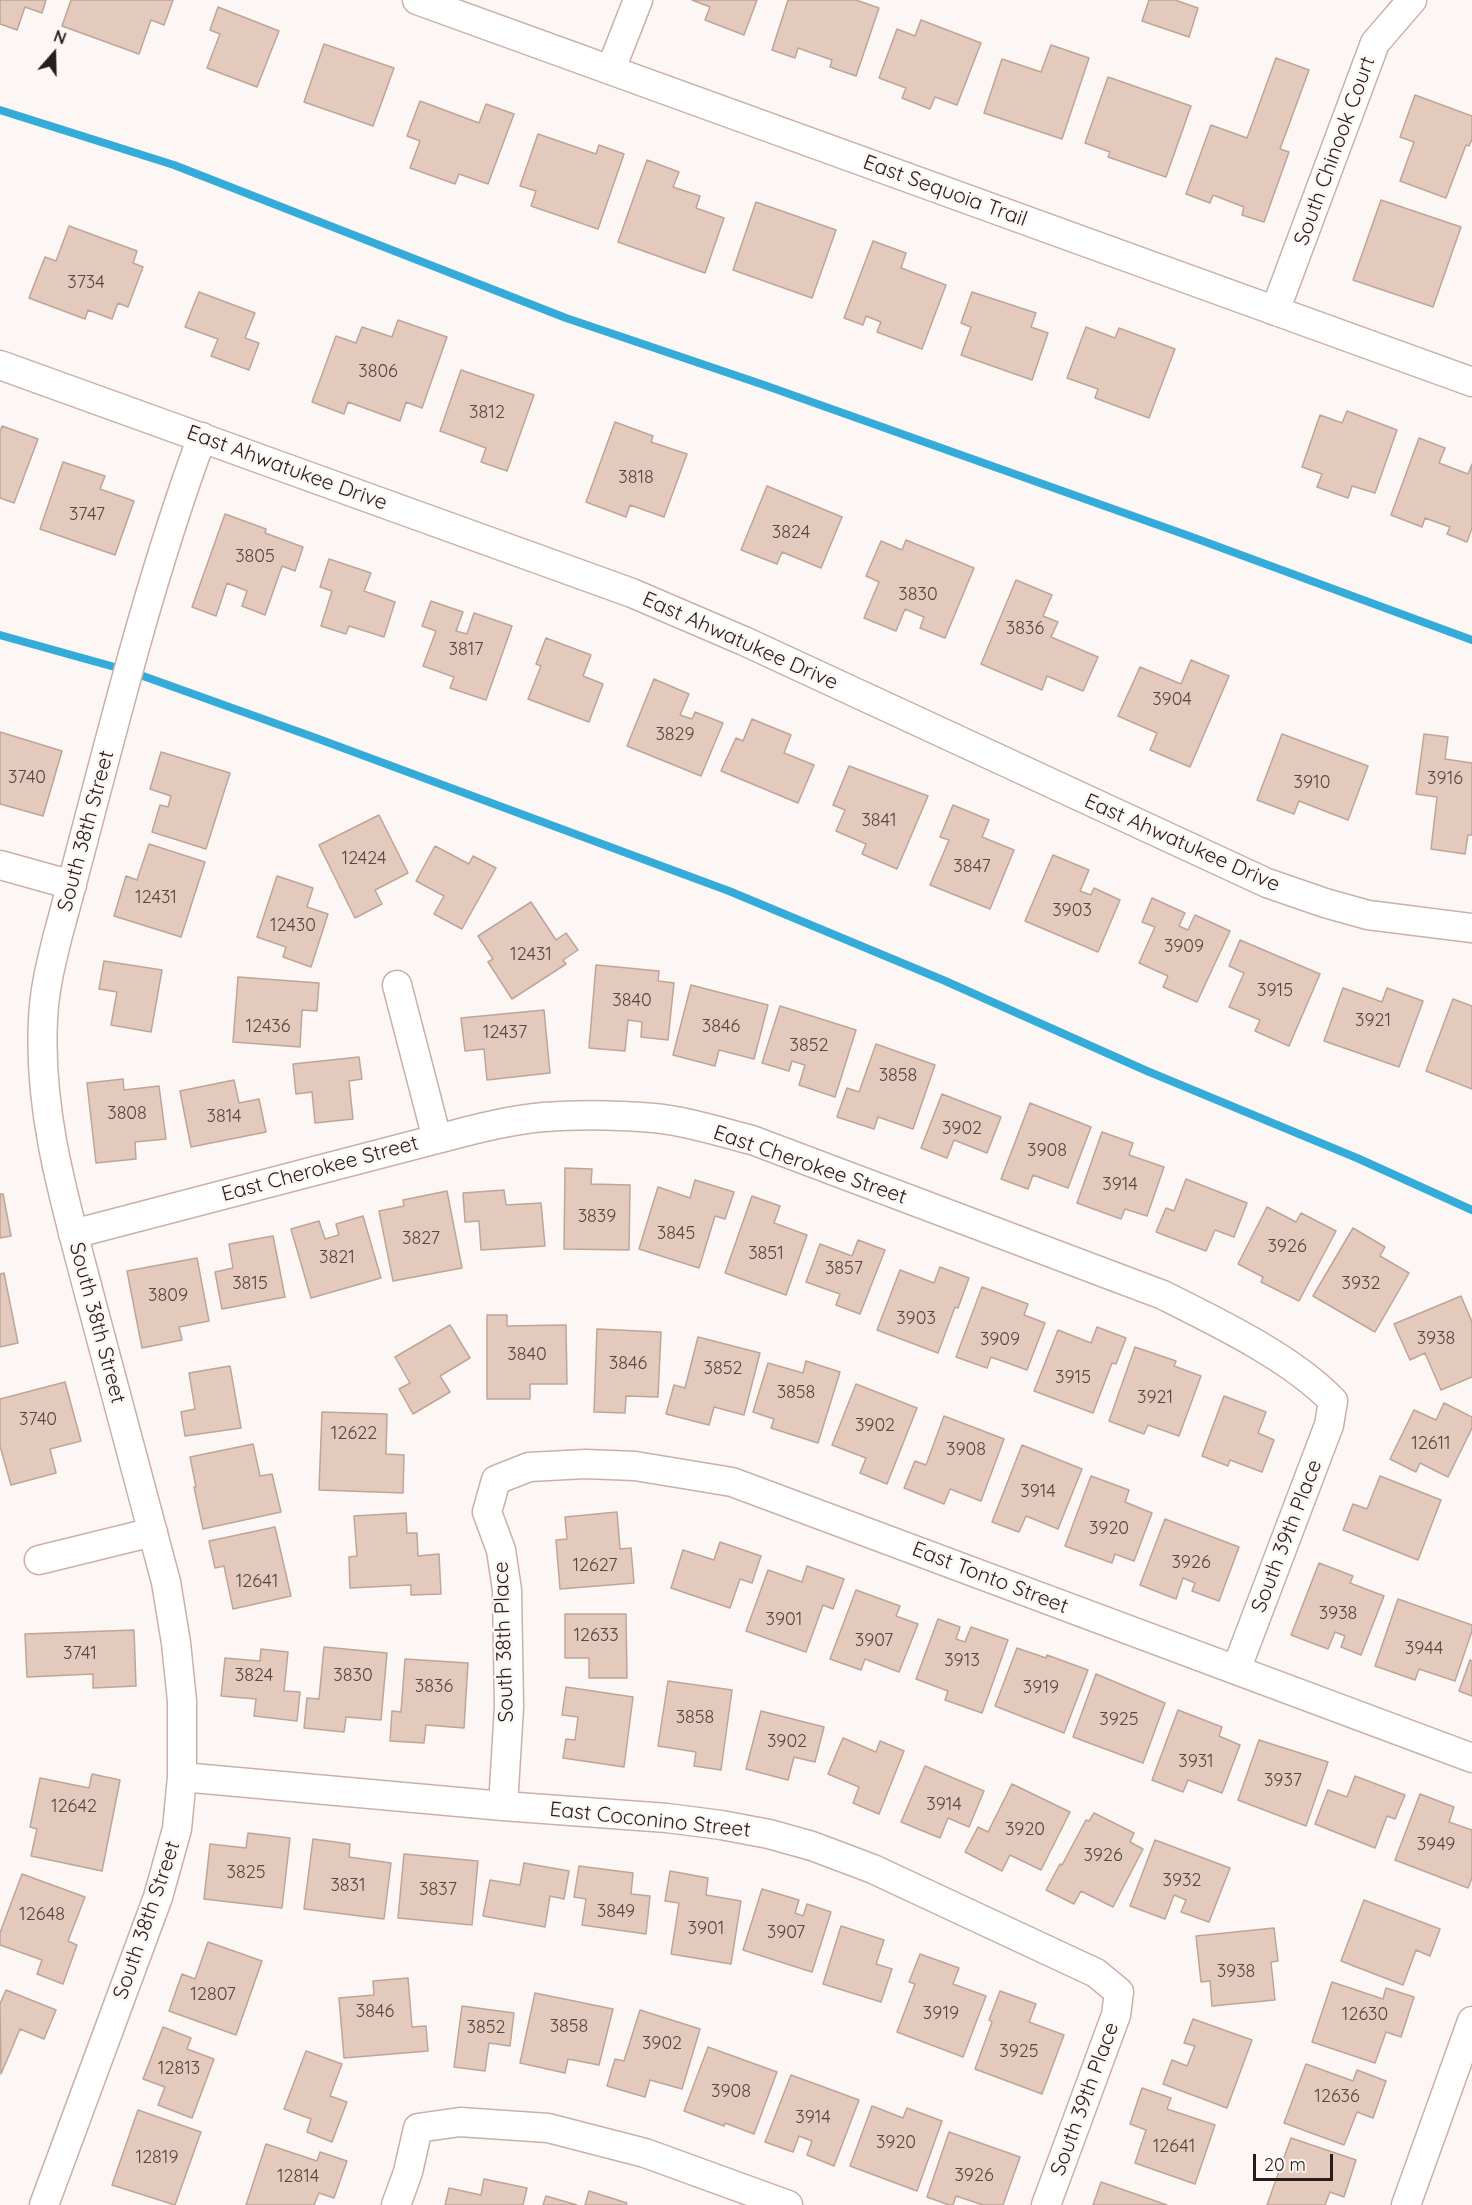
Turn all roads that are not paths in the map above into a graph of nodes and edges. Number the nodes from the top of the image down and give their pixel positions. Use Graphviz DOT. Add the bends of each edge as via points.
graph roads {
  1 [pos="417,0"];
  2 [pos="638,0"];
  3 [pos="1412,0"];
  4 [pos="611,69"];
  5 [pos="1275,311"];
  6 [pos="0,365"];
  7 [pos="1472,382"];
  8 [pos="202,437"];
  9 [pos="0,865"];
  10 [pos="72,885"];
  11 [pos="1472,928"];
  12 [pos="398,985"];
  13 [pos="437,1139"];
  14 [pos="73,1234"];
  15 [pos="1333,1401"];
  16 [pos="496,1480"];
  17 [pos="153,1532"];
  18 [pos="39,1560"];
  19 [pos="1236,1670"];
  20 [pos="1472,1758"];
  21 [pos="182,1777"];
  22 [pos="503,1806"];
  23 [pos="1119,1992"];
  24 [pos="1472,2021"];
  25 [pos="44,2205"];
  26 [pos="396,2205"];
  27 [pos="788,2205"];
  28 [pos="1046,2205"];
  29 [pos="1406,2205"];
  1 -- 4 [label="street, East Sequoia Trail"];
  2 -- 4 [label="street"];
  3 -- 5 [label="street, South Chinook Court" via="1375,43"];
  4 -- 5 [label="street, East Sequoia Trail"];
  5 -- 7 [label="street, East Sequoia Trail"];
  6 -- 8 [label="street, East Ahwatukee Drive"];
  8 -- 10 [label="street, South 38th Street" via="167,536"];
  8 -- 11 [label="street, East Ahwatukee Drive" via="632,593 1267,883 1368,915"];
  9 -- 10 [label="street"];
  10 -- 14 [label="street, South 38th Street" via="48,978 42,1054 50,1138"];
  12 -- 13 [label="street"];
  13 -- 14 [label="street, East Cherokee Street"];
  13 -- 15 [label="street, East Cherokee Street" via="544,1117 593,1116 656,1118 752,1140 1163,1295 1265,1350 1316,1382"];
  14 -- 17 [label="street, South 38th Street"];
  15 -- 19 [label="street, South 39th Place" via="1329,1425"];
  16 -- 19 [label="street, East Tonto Street" via="530,1467 585,1464 635,1466 732,1482"];
  16 -- 22 [label="street, South 38th Place" via="487,1512 501,1550 507,1590 509,1707"];
  17 -- 18 [label="street"];
  17 -- 21 [label="street, South 38th Street" via="176,1643 182,1701"];
  19 -- 20 [label="street, East Tonto Street"];
  21 -- 22 [label="street, East Coconino Street"];
  21 -- 25 [label="street, South 38th Street" via="177,1829 158,1897"];
  22 -- 23 [label="street, East Coconino Street" via="721,1825 812,1846 873,1869 1096,1973"];
  23 -- 28 [label="street, South 39th Place" via="1116,2015"];
  24 -- 29 [label="street"];
  26 -- 27 [label="street" via="418,2128 460,2122 548,2128 645,2153"];
}
